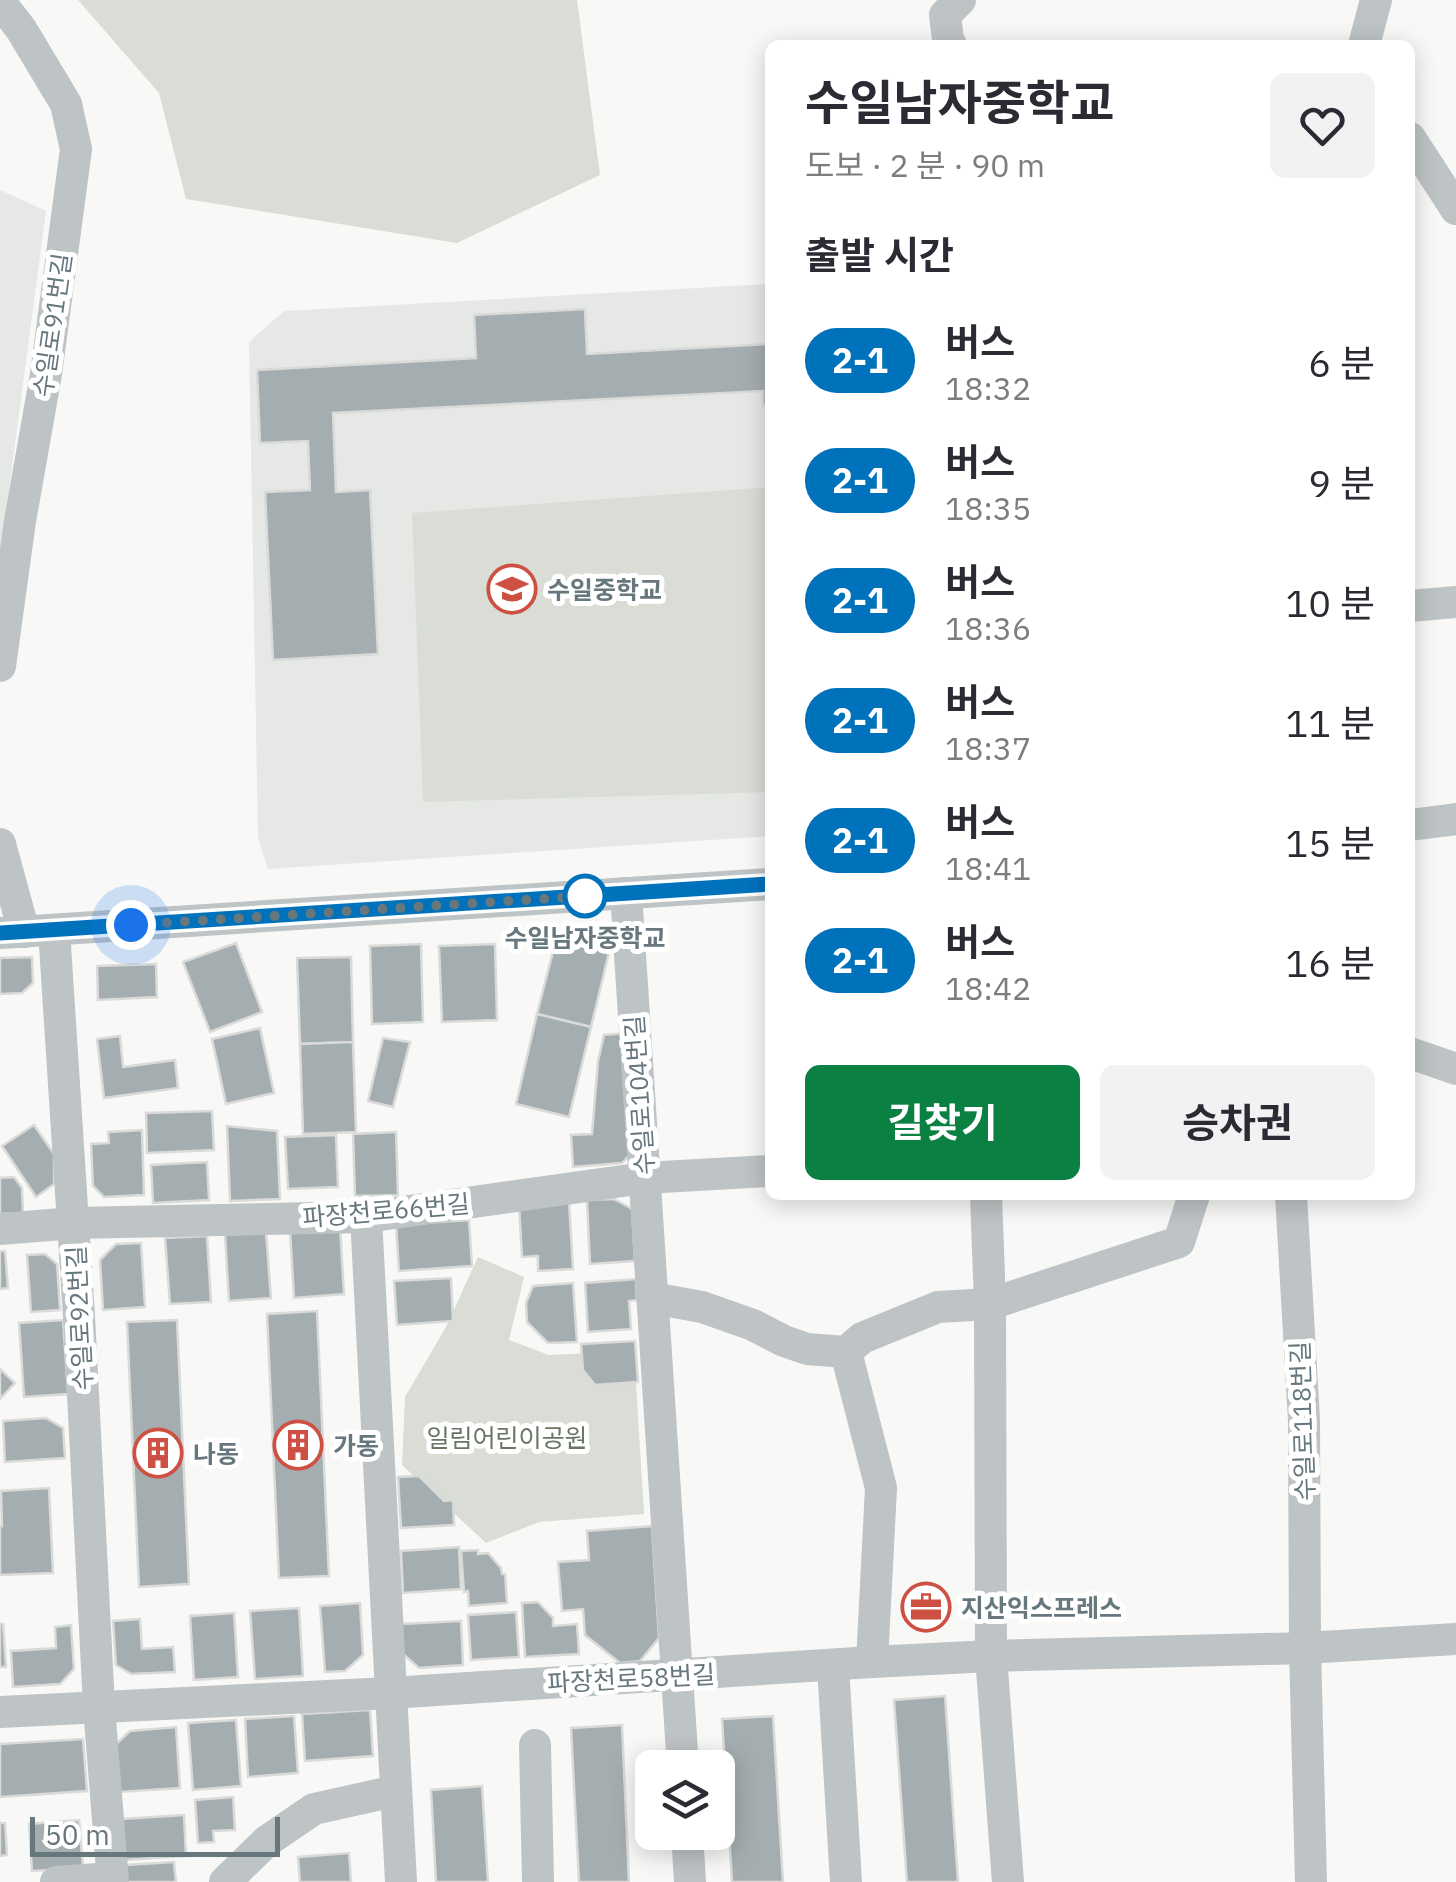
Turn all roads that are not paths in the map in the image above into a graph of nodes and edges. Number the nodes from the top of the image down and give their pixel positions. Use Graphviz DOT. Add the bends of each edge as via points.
graph roads {
  1 [pos="960,0"];
  2 [pos="1376,0"];
  3 [pos="0,2"];
  4 [pos="948,40"];
  5 [pos="1365,40"];
  6 [pos="1415,146"];
  7 [pos="1456,209"];
  8 [pos="1456,602"];
  9 [pos="1415,606"];
  10 [pos="0,666"];
  11 [pos="1456,819"];
  12 [pos="1415,824"];
  13 [pos="0,844"];
  14 [pos="765,884"];
  15 [pos="626,893"];
  16 [pos="26,932"];
  17 [pos="1415,1055"];
  18 [pos="1456,1069"];
  19 [pos="765,1171"];
  20 [pos="644,1178"];
  21 [pos="986,1200"];
  22 [pos="1192,1200"];
  23 [pos="1291,1200"];
  24 [pos="366,1217"];
  25 [pos="74,1223"];
  26 [pos="0,1228"];
  27 [pos="652,1298"];
  28 [pos="990,1304"];
  29 [pos="846,1352"];
  30 [pos="1456,1639"];
  31 [pos="1305,1648"];
  32 [pos="991,1656"];
  33 [pos="872,1662"];
  34 [pos="833,1666"];
  35 [pos="678,1676"];
  36 [pos="390,1693"];
  37 [pos="99,1707"];
  38 [pos="0,1712"];
  39 [pos="535,1745"];
  40 [pos="683,1750"];
  41 [pos="395,1791"];
  42 [pos="688,1850"];
  43 [pos="112,1880"];
  44 [pos="56,1882"];
  45 [pos="225,1882"];
  46 [pos="401,1882"];
  47 [pos="538,1882"];
  48 [pos="690,1882"];
  49 [pos="846,1882"];
  50 [pos="1008,1882"];
  51 [pos="1311,1882"];
  1 -- 4 [label="street" via="945,15"];
  2 -- 5 [label="street"];
  3 -- 10 [label="street, 수일로91번길" via="66,104 76,149"];
  6 -- 7 [label="street"];
  8 -- 9 [label="street"];
  11 -- 12 [label="street"];
  13 -- 16 [label="street"];
  14 -- 15 [label="street"];
  15 -- 16 [label="street"];
  15 -- 20 [label="street, 수일로104번길"];
  16 -- 25 [label="street, 수일로92번길"];
  17 -- 18 [label="street"];
  19 -- 20 [label="street, 파장천로66번길"];
  20 -- 24 [label="street, 파장천로66번길"];
  20 -- 27 [label="street, 수일로104번길"];
  21 -- 28 [label="street"];
  22 -- 28 [label="street" via="1179,1242"];
  23 -- 31 [label="street, 수일로118번길" via="1304,1420"];
  24 -- 25 [label="street, 파장천로66번길"];
  24 -- 36 [label="street"];
  25 -- 26 [label="street, 파장천로66번길"];
  25 -- 37 [label="street, 수일로92번길"];
  27 -- 29 [label="street" via="702,1307 807,1349"];
  27 -- 35 [label="street, 수일로104번길"];
  28 -- 29 [label="street" via="938,1307 862,1338"];
  28 -- 32 [label="street"];
  29 -- 33 [label="street" via="881,1488"];
  30 -- 31 [label="street, 파장천로58번길"];
  31 -- 32 [label="street, 파장천로58번길"];
  31 -- 51 [label="street, 수일로118번길"];
  32 -- 33 [label="street, 파장천로58번길"];
  32 -- 50 [label="street"];
  33 -- 34 [label="street, 파장천로58번길"];
  34 -- 35 [label="street, 파장천로58번길"];
  34 -- 49 [label="street"];
  35 -- 36 [label="street, 파장천로58번길"];
  35 -- 40 [label="street, 수일로104번길"];
  36 -- 37 [label="street, 파장천로58번길"];
  36 -- 41 [label="street"];
  37 -- 38 [label="street, 파장천로58번길"];
  37 -- 43 [label="street, 수일로92번길"];
  39 -- 47 [label="street"];
  41 -- 45 [label="street" via="314,1809 267,1841"];
  41 -- 46 [label="street"];
  42 -- 48 [label="street"];
  43 -- 44 [label="street"];
}
